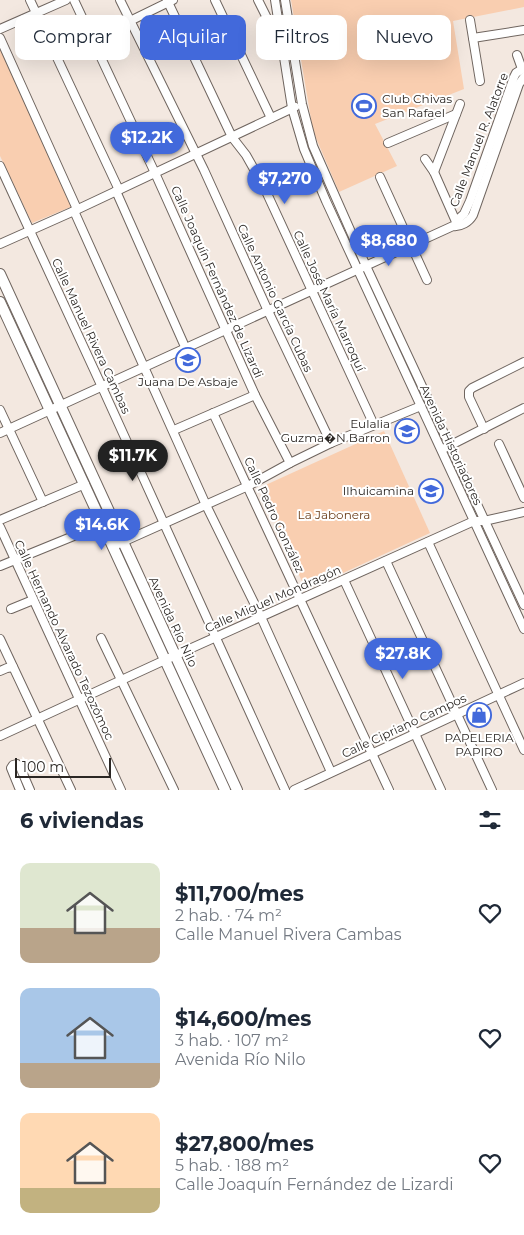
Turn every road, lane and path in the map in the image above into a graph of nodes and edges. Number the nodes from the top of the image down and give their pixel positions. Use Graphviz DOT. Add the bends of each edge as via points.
graph roads {
  1 [pos="30,0"];
  2 [pos="66,0"];
  3 [pos="74,0"];
  4 [pos="120,0"];
  5 [pos="214,0"];
  6 [pos="258,0"];
  7 [pos="275,0"];
  8 [pos="285,0"];
  9 [pos="169,1"];
  10 [pos="36,13"];
  11 [pos="81,15"];
  12 [pos="127,15"];
  13 [pos="266,15"];
  14 [pos="470,20"];
  15 [pos="130,21"];
  16 [pos="0,29"];
  17 [pos="524,30"];
  18 [pos="0,38"];
  19 [pos="473,38"];
  20 [pos="517,55"];
  21 [pos="103,60"];
  22 [pos="523,68"];
  23 [pos="524,77"];
  24 [pos="480,80"];
  25 [pos="302,104"];
  26 [pos="460,104"];
  27 [pos="292,108"];
  28 [pos="456,114"];
  29 [pos="270,118"];
  30 [pos="232,137"];
  31 [pos="388,143"];
  32 [pos="195,154"];
  33 [pos="425,159"];
  34 [pos="0,166"];
  35 [pos="434,172"];
  36 [pos="155,173"];
  37 [pos="380,177"];
  38 [pos="118,190"];
  39 [pos="473,203"];
  40 [pos="76,210"];
  41 [pos="456,224"];
  42 [pos="30,230"];
  43 [pos="0,244"];
  44 [pos="411,245"];
  45 [pos="362,268"];
  46 [pos="0,274"];
  47 [pos="427,280"];
  48 [pos="312,291"];
  49 [pos="0,302"];
  50 [pos="268,311"];
  51 [pos="226,331"];
  52 [pos="186,349"];
  53 [pos="524,362"];
  54 [pos="145,368"];
  55 [pos="102,387"];
  56 [pos="255,394"];
  57 [pos="60,406"];
  58 [pos="421,406"];
  59 [pos="524,408"];
  60 [pos="0,410"];
  61 [pos="49,410"];
  62 [pos="213,413"];
  63 [pos="374,425"];
  64 [pos="9,429"];
  65 [pos="174,430"];
  66 [pos="484,430"];
  67 [pos="0,433"];
  68 [pos="331,444"];
  69 [pos="500,444"];
  70 [pos="450,446"];
  71 [pos="441,450"];
  72 [pos="290,463"];
  73 [pos="85,484"];
  74 [pos="248,486"];
  75 [pos="524,498"];
  76 [pos="42,502"];
  77 [pos="206,505"];
  78 [pos="524,512"];
  79 [pos="0,520"];
  80 [pos="474,521"];
  81 [pos="484,521"];
  82 [pos="164,523"];
  83 [pos="103,524"];
  84 [pos="0,527"];
  85 [pos="428,542"];
  86 [pos="118,544"];
  87 [pos="14,560"];
  88 [pos="386,561"];
  89 [pos="0,566"];
  90 [pos="344,580"];
  91 [pos="301,599"];
  92 [pos="32,600"];
  93 [pos="524,605"];
  94 [pos="11,609"];
  95 [pos="261,617"];
  96 [pos="524,629"];
  97 [pos="0,638"];
  98 [pos="101,638"];
  99 [pos="216,638"];
  100 [pos="176,655"];
  101 [pos="165,660"];
  102 [pos="13,667"];
  103 [pos="0,671"];
  104 [pos="122,680"];
  105 [pos="524,683"];
  106 [pos="499,694"];
  107 [pos="79,700"];
  108 [pos="457,714"];
  109 [pos="37,719"];
  110 [pos="415,734"];
  111 [pos="0,736"];
  112 [pos="524,750"];
  113 [pos="372,753"];
  114 [pos="331,772"];
  115 [pos="20,790"];
  116 [pos="30,790"];
  117 [pos="71,790"];
  118 [pos="122,790"];
  119 [pos="174,790"];
  120 [pos="225,790"];
  121 [pos="237,790"];
  122 [pos="285,790"];
  123 [pos="294,790"];
  124 [pos="389,790"];
  125 [pos="441,790"];
  126 [pos="492,790"];
  1 -- 10 [label="street"];
  2 -- 10 [label="street"];
  3 -- 11 [label="street, Calle Joaquín Fernández de Lizardi"];
  4 -- 12 [label="street, Calle Antonio García Cubas"];
  5 -- 29 [label="street"];
  6 -- 13 [label="street"];
  7 -- 27 [label="street"];
  8 -- 25 [label="street"];
  9 -- 15 [label="street"];
  9 -- 30 [label="street, Calle José María Marroquí"];
  10 -- 16 [label="street"];
  10 -- 38 [label="street"];
  14 -- 19 [label="street"];
  15 -- 32 [label="street, Calle Antonio García Cubas"];
  17 -- 19 [label="street"];
  18 -- 40 [label="street"];
  19 -- 24 [label="street"];
  20 -- 22 [label="street"];
  21 -- 36 [label="street, Calle Joaquín Fernández de Lizardi"];
  22 -- 39 [label="street, Calle Manuel R. Alatorre" via="516,73 511,84"];
  23 -- 39 [label="street, Calle Manuel R. Alatorre"];
  25 -- 27 [label="street"];
  25 -- 45 [label="street" via="313,146"];
  26 -- 28 [label="street"];
  27 -- 29 [label="street"];
  27 -- 45 [label="street" via="304,149"];
  28 -- 31 [label="street"];
  28 -- 35 [label="street"];
  29 -- 30 [label="street"];
  30 -- 32 [label="street"];
  30 -- 48 [label="street, Calle José María Marroquí" via="264,187"];
  32 -- 36 [label="street"];
  32 -- 50 [label="street, Calle Antonio García Cubas"];
  33 -- 35 [label="street"];
  34 -- 42 [label="street, Calle Manuel Rivera Cambas"];
  35 -- 41 [label="street"];
  36 -- 38 [label="street"];
  36 -- 51 [label="street, Calle Joaquín Fernández de Lizardi"];
  37 -- 44 [label="street"];
  38 -- 40 [label="street"];
  38 -- 52 [label="street"];
  39 -- 41 [label="street, Calle Manuel R. Alatorre" via="470,220"];
  40 -- 42 [label="street"];
  40 -- 54 [label="street"];
  41 -- 44 [label="street"];
  42 -- 43 [label="street"];
  42 -- 55 [label="street, Calle Manuel Rivera Cambas"];
  44 -- 45 [label="street"];
  44 -- 47 [label="street"];
  45 -- 48 [label="street"];
  45 -- 58 [label="street, Avenida Historiadores"];
  45 -- 70 [label="street, Avenida Historiadores"];
  46 -- 57 [label="main road, Avenida Río Nilo"];
  48 -- 50 [label="street"];
  48 -- 63 [label="street, Calle José María Marroquí"];
  49 -- 61 [label="main road, Avenida Río Nilo"];
  50 -- 51 [label="street"];
  50 -- 68 [label="street, Calle Antonio García Cubas"];
  51 -- 52 [label="street"];
  51 -- 56 [label="street, Calle Joaquín Fernández de Lizardi"];
  52 -- 54 [label="street"];
  53 -- 66 [label="street" via="469,391"];
  54 -- 55 [label="street"];
  54 -- 65 [label="street"];
  55 -- 57 [label="street"];
  55 -- 82 [label="street, Calle Manuel Rivera Cambas"];
  56 -- 62 [label="street"];
  56 -- 72 [label="street, Calle Joaquín Fernández de Lizardi"];
  57 -- 61 [label="street"];
  57 -- 86 [label="main road, Avenida Río Nilo"];
  58 -- 63 [label="street"];
  58 -- 71 [label="street, Avenida Historiadores"];
  59 -- 66 [label="street"];
  60 -- 64 [label="street"];
  61 -- 64 [label="street"];
  61 -- 73 [label="main road, Avenida Río Nilo"];
  62 -- 65 [label="street"];
  62 -- 74 [label="street, Calle Pedro González"];
  63 -- 68 [label="street"];
  64 -- 67 [label="street"];
  64 -- 76 [label="street"];
  65 -- 77 [label="street"];
  66 -- 70 [label="street"];
  68 -- 72 [label="street"];
  69 -- 75 [label="street"];
  70 -- 71 [label="street"];
  70 -- 81 [label="street, Avenida Historiadores"];
  71 -- 80 [label="street, Avenida Historiadores"];
  72 -- 74 [label="street"];
  73 -- 76 [label="street"];
  73 -- 83 [label="main road, Avenida Río Nilo"];
  74 -- 77 [label="street"];
  74 -- 91 [label="street, Calle Pedro González"];
  76 -- 79 [label="street"];
  77 -- 82 [label="street"];
  77 -- 95 [label="street"];
  78 -- 81 [label="street"];
  80 -- 81 [label="street"];
  80 -- 85 [label="street, Calle Miguel Mondragón"];
  80 -- 96 [label="street, Avenida Historiadores"];
  81 -- 93 [label="street, Avenida Historiadores"];
  82 -- 86 [label="street"];
  82 -- 99 [label="street, Calle Manuel Rivera Cambas"];
  83 -- 86 [label="main road, Avenida Río Nilo"];
  83 -- 87 [label="street"];
  84 -- 87 [label="street, Calle Hernando Alvarado Tezozómoc"];
  85 -- 88 [label="street, Calle Miguel Mondragón"];
  85 -- 106 [label="street"];
  86 -- 100 [label="main road, Avenida Río Nilo"];
  86 -- 101 [label="main road, Avenida Río Nilo"];
  87 -- 89 [label="street"];
  87 -- 92 [label="street, Calle Hernando Alvarado Tezozómoc"];
  88 -- 90 [label="street, Calle Miguel Mondragón"];
  88 -- 108 [label="street"];
  90 -- 91 [label="street, Calle Miguel Mondragón"];
  90 -- 110 [label="street"];
  91 -- 95 [label="street, Calle Miguel Mondragón"];
  91 -- 113 [label="street, Calle Pedro González"];
  92 -- 94 [label="street"];
  92 -- 107 [label="street, Calle Hernando Alvarado Tezozómoc"];
  95 -- 99 [label="street, Calle Miguel Mondragón"];
  95 -- 114 [label="street"];
  97 -- 102 [label="street"];
  98 -- 104 [label="street"];
  99 -- 100 [label="street, Calle Miguel Mondragón"];
  99 -- 122 [label="street, Calle Manuel Rivera Cambas"];
  100 -- 101 [label="street, Calle Miguel Mondragón"];
  100 -- 121 [label="main road, Avenida Río Nilo"];
  101 -- 104 [label="street, Calle Miguel Mondragón"];
  101 -- 120 [label="main road, Avenida Río Nilo"];
  102 -- 103 [label="street"];
  102 -- 109 [label="street"];
  104 -- 107 [label="street, Calle Miguel Mondragón"];
  104 -- 119 [label="street"];
  105 -- 106 [label="street, Calle Cipriano Campos"];
  106 -- 108 [label="street, Calle Cipriano Campos"];
  106 -- 112 [label="street"];
  107 -- 109 [label="street, Calle Miguel Mondragón"];
  107 -- 118 [label="street, Calle Hernando Alvarado Tezozómoc"];
  108 -- 110 [label="street, Calle Cipriano Campos"];
  108 -- 126 [label="street"];
  109 -- 111 [label="street, Calle Miguel Mondragón"];
  109 -- 117 [label="street"];
  110 -- 113 [label="street, Calle Cipriano Campos"];
  110 -- 125 [label="street"];
  113 -- 114 [label="street, Calle Cipriano Campos"];
  113 -- 124 [label="street, Calle Pedro González"];
  114 -- 123 [label="street, Calle Cipriano Campos"];
  115 -- 116 [label="street" via="11,768 17,764"];
}
